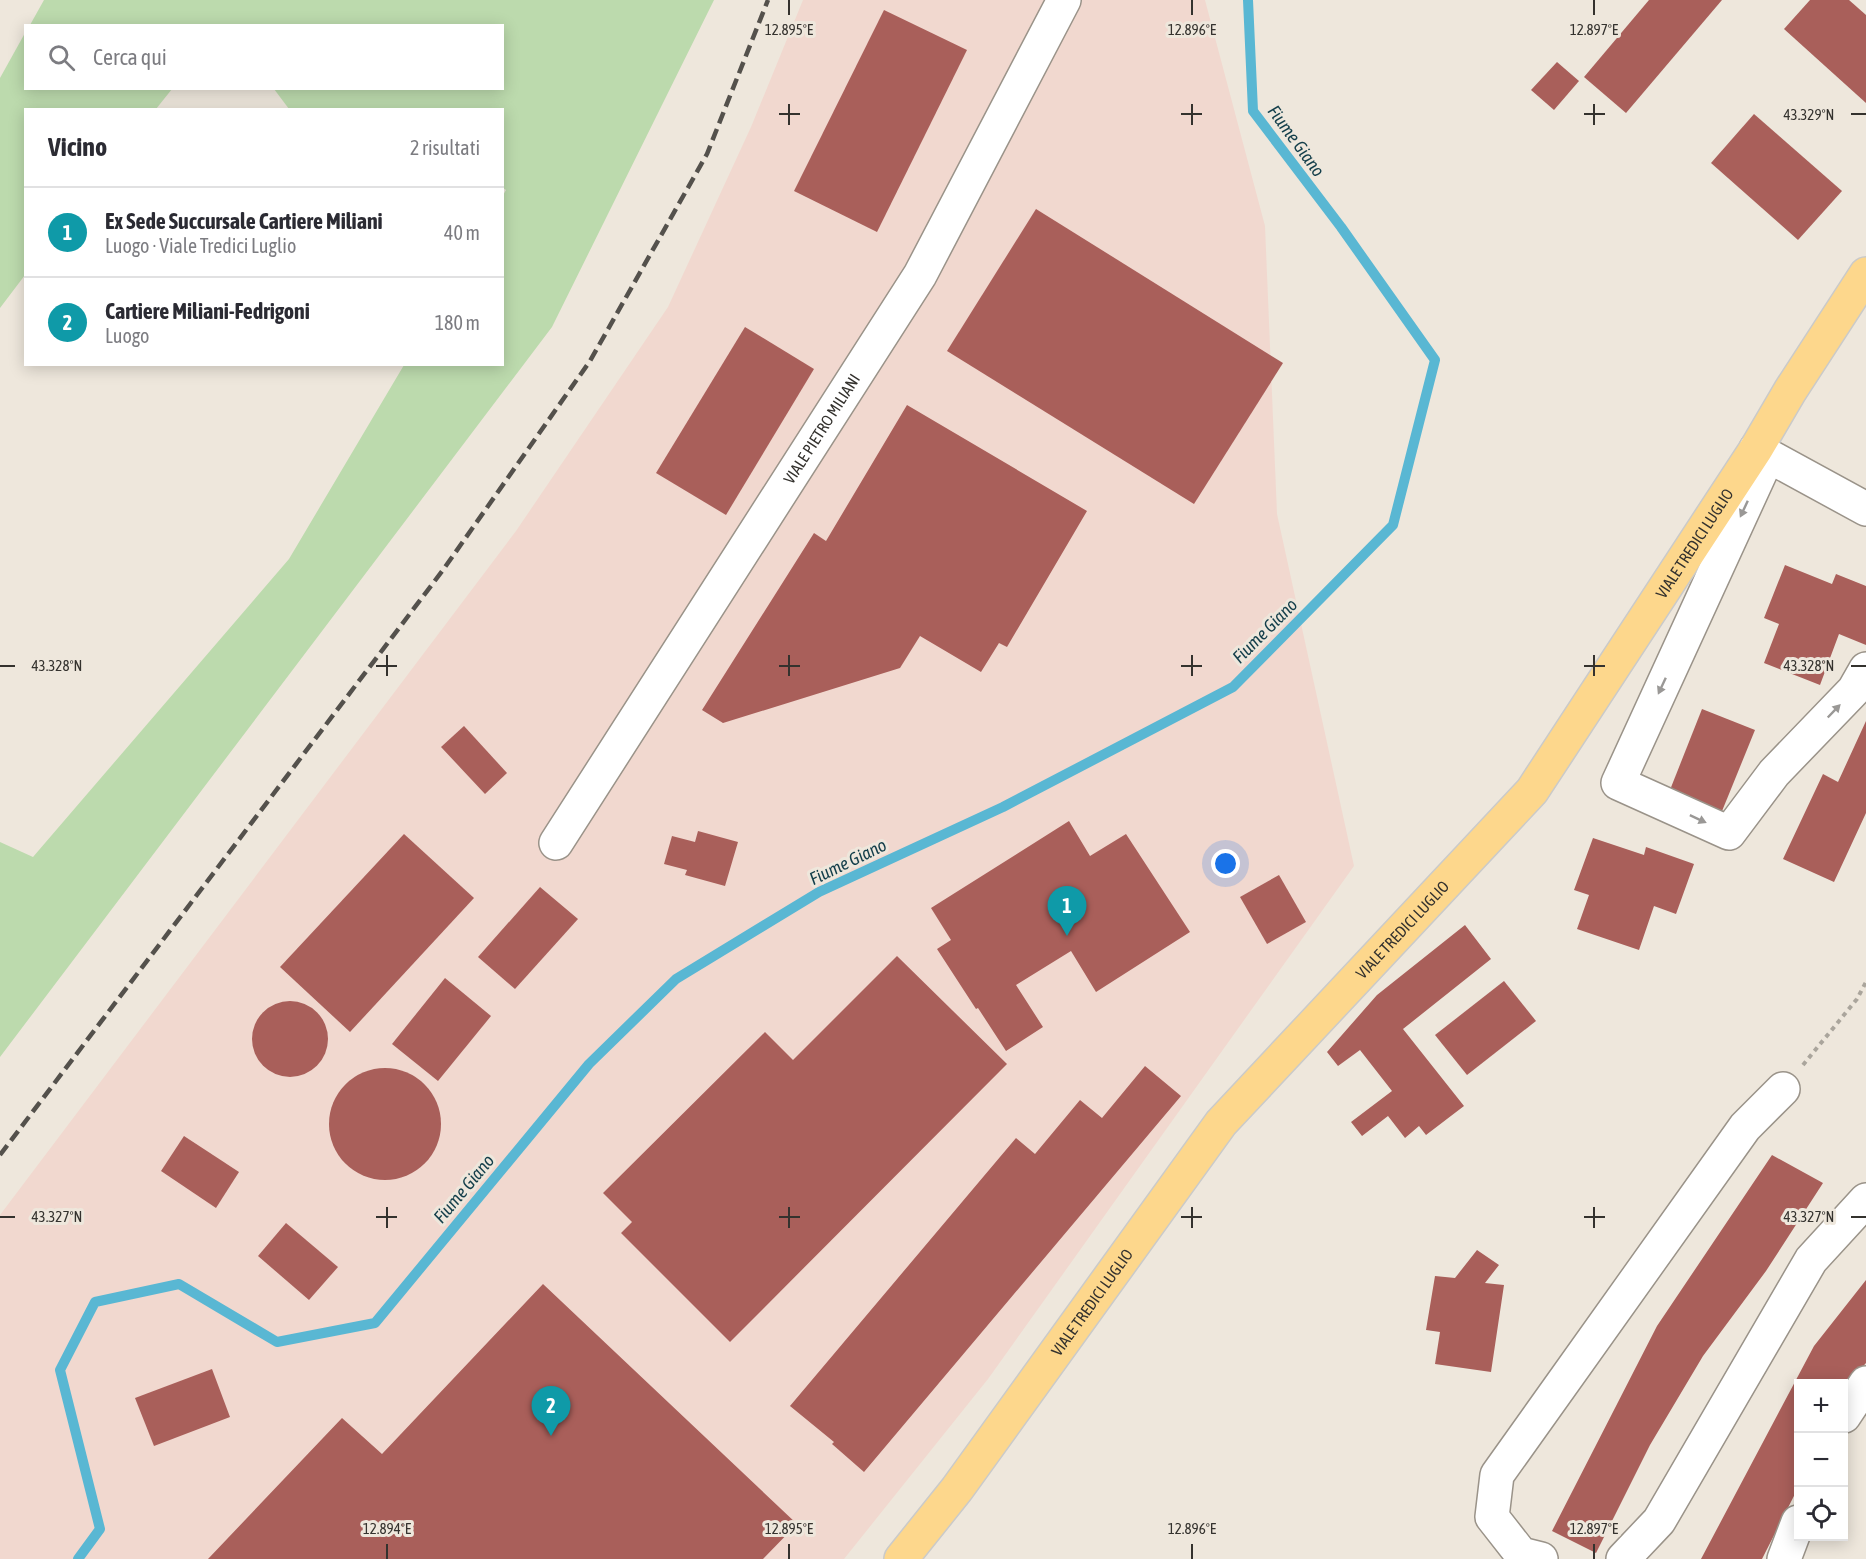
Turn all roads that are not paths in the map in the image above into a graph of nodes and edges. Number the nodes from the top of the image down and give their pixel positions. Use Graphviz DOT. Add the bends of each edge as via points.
graph roads {
  1 [pos="1064,0"];
  2 [pos="1866,274"];
  3 [pos="1762,452"];
  4 [pos="1866,509"];
  5 [pos="1866,669"];
  6 [pos="556,843"];
  7 [pos="1783,1089"];
  8 [pos="1866,1200"];
  9 [pos="1866,1383"];
  10 [pos="1848,1410"];
  11 [pos="1794,1533"];
  12 [pos="1527,1557"];
  13 [pos="901,1559"];
  14 [pos="1623,1559"];
  15 [pos="1784,1559"];
  1 -- 6 [label="street, VIALE PIETRO MILIANI" via="920,275"];
  2 -- 3 [label="main road, VIALE TREDICI LUGLIO" via="1790,391"];
  3 -- 4 [label="street"];
  3 -- 5 [label="street, VIALE TREDICI LUGLIO, one-way" via="1617,783 1729,833 1774,773 1854,690"];
  3 -- 13 [label="main road, VIALE TREDICI LUGLIO" via="1532,792 1221,1123 957,1490"];
  7 -- 12 [label="street" via="1745,1127 1497,1475 1492,1517"];
  8 -- 14 [label="street" via="1811,1260 1659,1521"];
  9 -- 10 [label="street"];
  11 -- 15 [label="street"];
}
